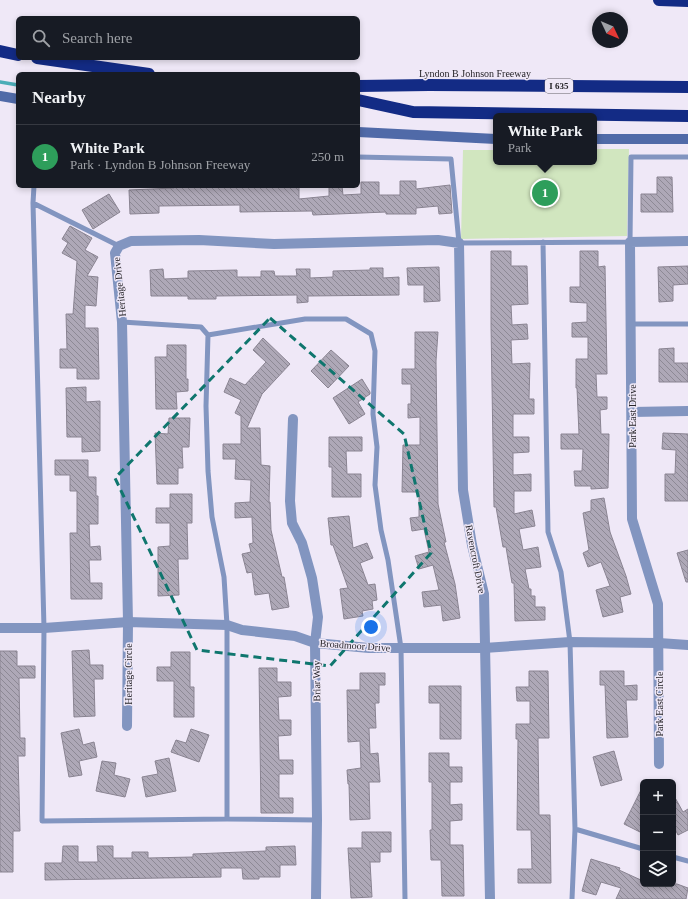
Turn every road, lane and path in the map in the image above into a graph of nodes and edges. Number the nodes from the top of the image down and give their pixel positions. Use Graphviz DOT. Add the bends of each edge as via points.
graph roads {
  1 [pos="659,0"];
  2 [pos="688,1"];
  3 [pos="0,52"];
  4 [pos="16,55"];
  5 [pos="51,60"];
  6 [pos="135,72"];
  7 [pos="360,86"];
  8 [pos="688,87"];
  9 [pos="0,96"];
  10 [pos="16,99"];
  11 [pos="360,100"];
  12 [pos="493,113"];
  13 [pos="597,115"];
  14 [pos="688,116"];
  15 [pos="360,132"];
  16 [pos="493,139"];
  17 [pos="597,139"];
  18 [pos="688,139"];
  19 [pos="360,157"];
  20 [pos="688,157"];
  21 [pos="34,188"];
  22 [pos="34,203"];
  23 [pos="543,242"];
  24 [pos="630,242"];
  25 [pos="688,242"];
  26 [pos="458,243"];
  27 [pos="119,246"];
  28 [pos="122,322"];
  29 [pos="631,324"];
  30 [pos="688,324"];
  31 [pos="208,334"];
  32 [pos="688,411"];
  33 [pos="632,412"];
  34 [pos="293,419"];
  35 [pos="128,622"];
  36 [pos="227,625"];
  37 [pos="0,628"];
  38 [pos="44,628"];
  39 [pos="570,642"];
  40 [pos="315,643"];
  41 [pos="659,643"];
  42 [pos="688,645"];
  43 [pos="401,648"];
  44 [pos="484,648"];
  45 [pos="127,726"];
  46 [pos="659,764"];
  47 [pos="227,819"];
  48 [pos="317,820"];
  49 [pos="575,829"];
  50 [pos="640,848"];
  51 [pos="676,858"];
  52 [pos="688,861"];
  53 [pos="316,899"];
  54 [pos="405,899"];
  55 [pos="490,899"];
  56 [pos="572,899"];
  1 -- 2 [label="highway"];
  3 -- 4 [label="highway"];
  5 -- 6 [label="highway"];
  7 -- 8 [label="highway, Lyndon B Johnson Freeway / I 635"];
  9 -- 10 [label="main road"];
  11 -- 12 [label="highway" via="414,112"];
  13 -- 14 [label="highway"];
  15 -- 16 [label="main road"];
  17 -- 18 [label="main road"];
  19 -- 26 [label="lane" via="452,159"];
  20 -- 24 [label="lane" via="631,157"];
  21 -- 22 [label="lane"];
  22 -- 27 [label="lane"];
  22 -- 38 [label="lane"];
  23 -- 24 [label="lane"];
  23 -- 26 [label="lane"];
  23 -- 39 [label="lane" via="548,532 561,572"];
  24 -- 25 [label="street"];
  24 -- 29 [label="street, Park East Drive"];
  26 -- 27 [label="street, Heritage Drive" via="438,240 274,244 199,240 131,241"];
  26 -- 44 [label="street, Ravencroft Drive" via="463,490 472,545 484,594"];
  27 -- 28 [label="street, Heritage Drive" via="115,253"];
  28 -- 31 [label="lane" via="200,327"];
  28 -- 35 [label="street, Heritage Drive"];
  29 -- 30 [label="lane"];
  29 -- 33 [label="street, Park East Drive"];
  31 -- 36 [label="lane" via="208,471 212,517 224,577"];
  31 -- 43 [label="lane" via="305,319 346,319 371,334 375,351 375,485"];
  32 -- 33 [label="street"];
  33 -- 41 [label="street, Park East Drive" via="632,519 658,604"];
  34 -- 40 [label="street, Briar Way" via="290,501 292,523 302,544 312,578 318,617"];
  35 -- 36 [label="street, Broadmoor Drive"];
  35 -- 38 [label="street, Broadmoor Drive"];
  35 -- 45 [label="street, Heritage Circle"];
  36 -- 40 [label="street, Broadmoor Drive" via="242,630 295,636"];
  36 -- 47 [label="lane"];
  37 -- 38 [label="street, Broadmoor Drive"];
  38 -- 47 [label="lane" via="42,821"];
  39 -- 41 [label="street, Broadmoor Drive"];
  39 -- 44 [label="street, Broadmoor Drive"];
  39 -- 49 [label="lane"];
  40 -- 43 [label="street, Broadmoor Drive"];
  40 -- 48 [label="street, Briar Way"];
  41 -- 42 [label="street, Broadmoor Drive"];
  41 -- 46 [label="street, Park East Circle"];
  43 -- 44 [label="street, Broadmoor Drive"];
  43 -- 54 [label="lane"];
  44 -- 55 [label="street, Ravencroft Drive"];
  47 -- 48 [label="lane"];
  48 -- 53 [label="street, Briar Way"];
  49 -- 50 [label="lane"];
  49 -- 56 [label="lane"];
  51 -- 52 [label="lane"];
}
